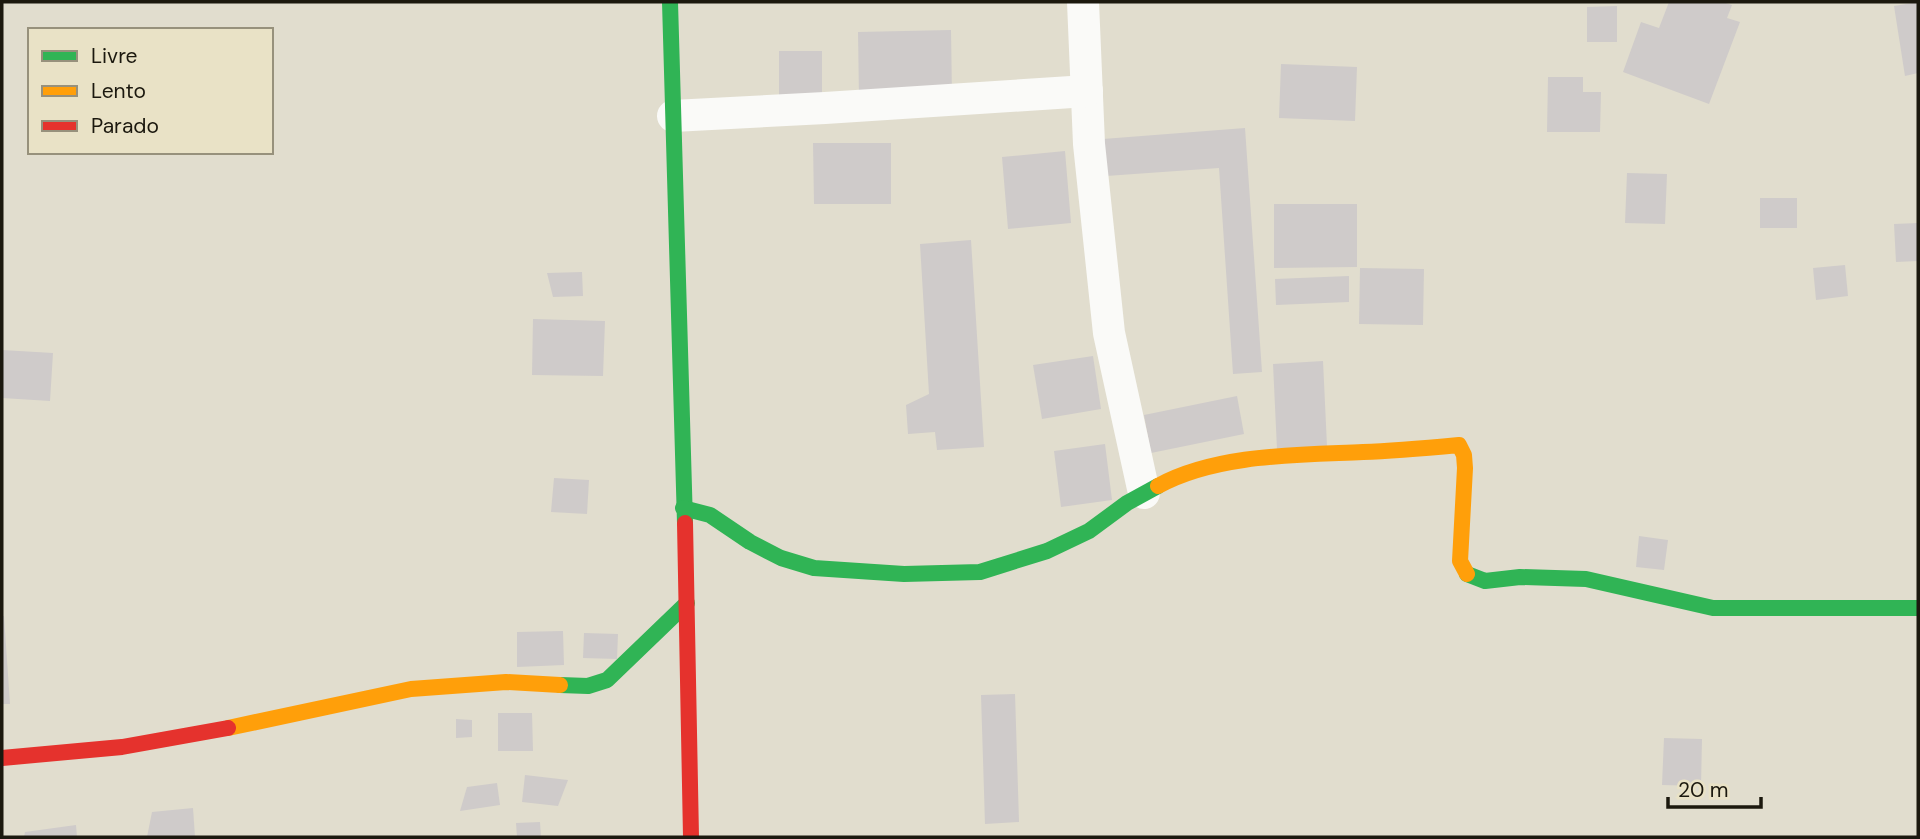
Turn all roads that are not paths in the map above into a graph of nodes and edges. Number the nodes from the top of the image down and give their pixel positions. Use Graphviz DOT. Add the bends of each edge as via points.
graph roads {
  1 [pos="670,2"];
  2 [pos="1083,2"];
  3 [pos="1087,91"];
  4 [pos="673,116"];
  5 [pos="1144,493"];
  6 [pos="683,508"];
  7 [pos="687,603"];
  8 [pos="1918,608"];
  9 [pos="2,758"];
  10 [pos="691,837"];
  1 -- 4 [label="street"];
  2 -- 3 [label="street"];
  3 -- 4 [label="street"];
  3 -- 5 [label="street" via="1109,333"];
  4 -- 6 [label="street"];
  5 -- 6 [label="street" via="1079,536 980,572 904,574 814,568 781,558 710,515"];
  5 -- 8 [label="street" via="1208,467 1273,456 1459,445 1465,468 1460,561 1468,575 1485,581 1586,579 1713,608"];
  6 -- 7 [label="street"];
  7 -- 9 [label="street" via="607,680 588,686 506,682 411,689 122,747"];
  7 -- 10 [label="street"];
}
